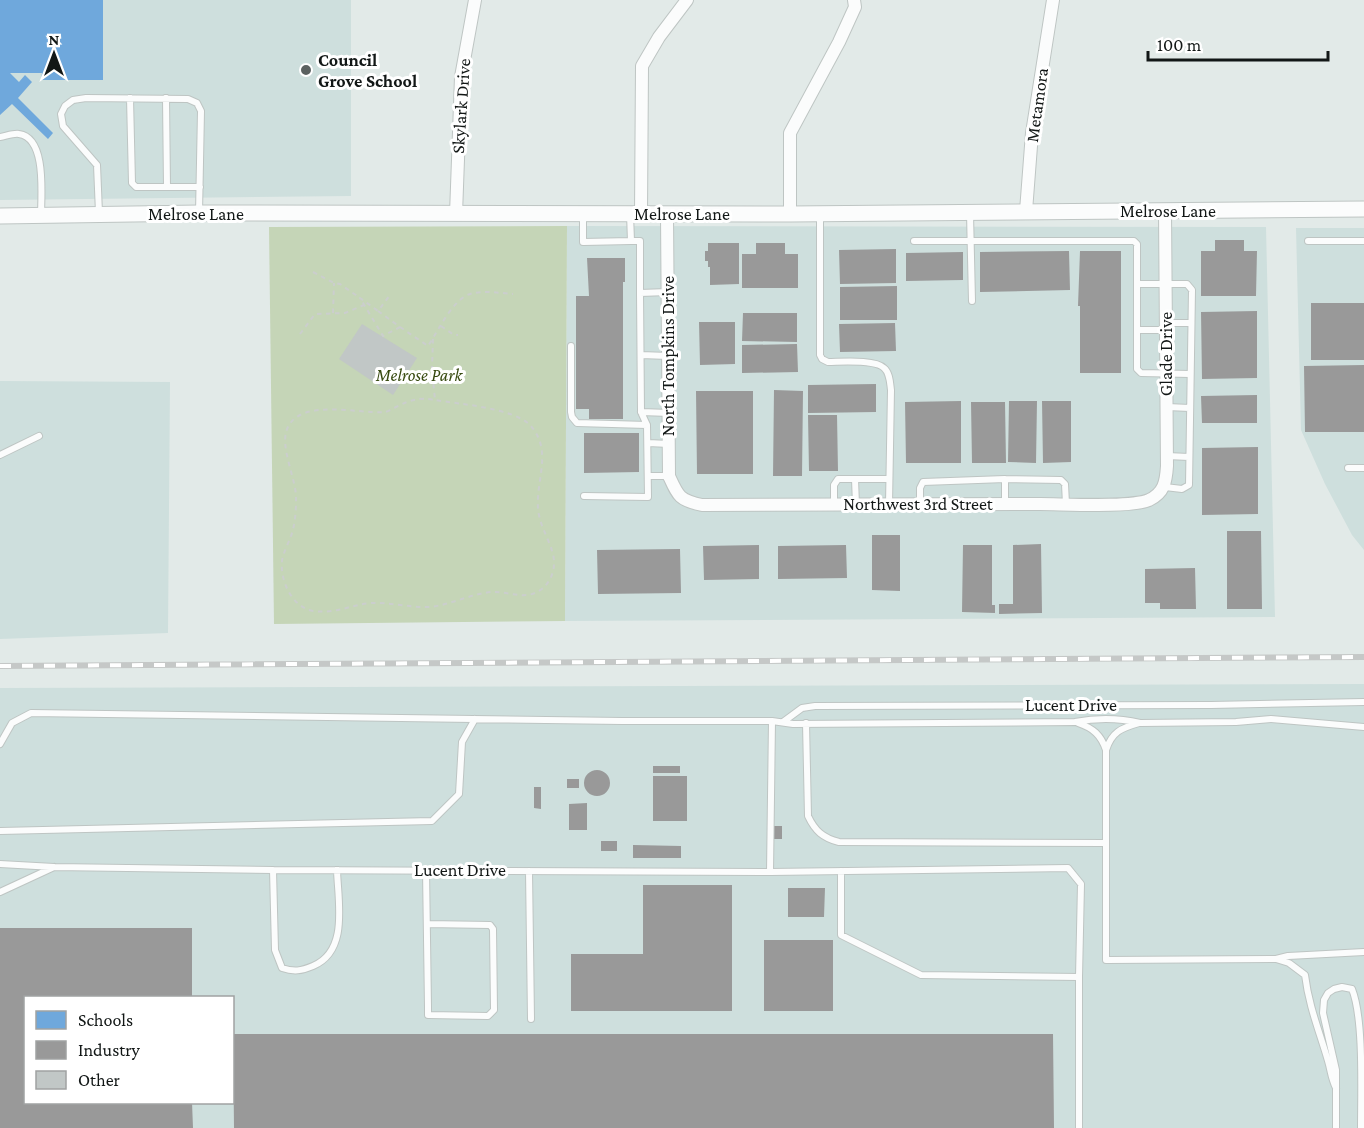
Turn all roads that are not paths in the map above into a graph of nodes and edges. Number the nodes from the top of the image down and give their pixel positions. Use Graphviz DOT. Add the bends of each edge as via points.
graph roads {
  1 [pos="475,0"];
  2 [pos="854,0"];
  3 [pos="1053,0"];
  4 [pos="681,2"];
  5 [pos="130,98"];
  6 [pos="166,98"];
  7 [pos="0,137"];
  8 [pos="167,187"];
  9 [pos="200,187"];
  10 [pos="1364,209"];
  11 [pos="1165,211"];
  12 [pos="970,212"];
  13 [pos="1026,212"];
  14 [pos="199,213"];
  15 [pos="456,214"];
  16 [pos="583,214"];
  17 [pos="635,214"];
  18 [pos="667,214"];
  19 [pos="790,214"];
  20 [pos="820,214"];
  21 [pos="99,215"];
  22 [pos="0,216"];
  23 [pos="41,216"];
  24 [pos="631,241"];
  25 [pos="914,241"];
  26 [pos="970,241"];
  27 [pos="1308,241"];
  28 [pos="1364,241"];
  29 [pos="1137,284"];
  30 [pos="1166,285"];
  31 [pos="668,292"];
  32 [pos="640,293"];
  33 [pos="972,301"];
  34 [pos="1191,323"];
  35 [pos="1166,327"];
  36 [pos="1137,330"];
  37 [pos="571,346"];
  38 [pos="640,355"];
  39 [pos="668,356"];
  40 [pos="1166,373"];
  41 [pos="1190,374"];
  42 [pos="1166,407"];
  43 [pos="1190,408"];
  44 [pos="641,412"];
  45 [pos="669,413"];
  46 [pos="647,425"];
  47 [pos="39,436"];
  48 [pos="648,443"];
  49 [pos="669,444"];
  50 [pos="0,455"];
  51 [pos="1167,456"];
  52 [pos="1189,457"];
  53 [pos="1348,468"];
  54 [pos="1364,468"];
  55 [pos="648,476"];
  56 [pos="669,476"];
  57 [pos="855,479"];
  58 [pos="889,479"];
  59 [pos="1005,479"];
  60 [pos="1161,491"];
  61 [pos="584,496"];
  62 [pos="679,497"];
  63 [pos="834,504"];
  64 [pos="889,504"];
  65 [pos="920,504"];
  66 [pos="1005,504"];
  67 [pos="1066,504"];
  68 [pos="856,505"];
  69 [pos="1364,702"];
  70 [pos="475,719"];
  71 [pos="772,721"];
  72 [pos="783,722"];
  73 [pos="1076,722"];
  74 [pos="806,723"];
  75 [pos="1140,723"];
  76 [pos="1364,727"];
  77 [pos="0,744"];
  78 [pos="1106,750"];
  79 [pos="0,831"];
  80 [pos="1106,843"];
  81 [pos="0,864"];
  82 [pos="54,867"];
  83 [pos="273,870"];
  84 [pos="337,870"];
  85 [pos="426,870"];
  86 [pos="529,871"];
  87 [pos="841,871"];
  88 [pos="770,872"];
  89 [pos="0,892"];
  90 [pos="427,924"];
  91 [pos="1364,952"];
  92 [pos="1276,959"];
  93 [pos="1079,977"];
  94 [pos="1364,1017"];
  95 [pos="531,1019"];
  96 [pos="1361,1024"];
  97 [pos="1336,1088"];
  98 [pos="1079,1128"];
  99 [pos="1336,1128"];
  100 [pos="1361,1128"];
  1 -- 15 [label="street, Skylark Drive" via="460,77"];
  2 -- 19 [label="street" via="855,7 839,42 790,133"];
  3 -- 13 [label="street, Metamora" via="1032,133"];
  4 -- 17 [label="street" via="642,66"];
  5 -- 6 [label="lane"];
  5 -- 8 [label="lane" via="132,183 136,187"];
  5 -- 21 [label="lane" via="73,100 61,114 63,126 97,165"];
  6 -- 8 [label="lane"];
  6 -- 9 [label="lane" via="188,99 197,103 201,111"];
  7 -- 23 [label="lane" via="20,134 31,141 39,155"];
  8 -- 9 [label="lane"];
  9 -- 14 [label="lane"];
  10 -- 11 [label="street, Melrose Lane"];
  11 -- 13 [label="street, Melrose Lane"];
  11 -- 30 [label="street, Glade Drive"];
  12 -- 13 [label="street, Melrose Lane"];
  12 -- 20 [label="street, Melrose Lane"];
  12 -- 26 [label="lane"];
  14 -- 15 [label="street, Melrose Lane"];
  14 -- 21 [label="street, Melrose Lane"];
  15 -- 16 [label="street, Melrose Lane"];
  16 -- 17 [label="street, Melrose Lane"];
  16 -- 24 [label="lane" via="583,242"];
  17 -- 18 [label="street, Melrose Lane"];
  17 -- 24 [label="lane"];
  18 -- 19 [label="street, Melrose Lane"];
  18 -- 31 [label="street, North Tompkins Drive"];
  19 -- 20 [label="street, Melrose Lane"];
  20 -- 58 [label="lane" via="820,355 828,362 876,363 889,375"];
  21 -- 23 [label="street, Melrose Lane"];
  22 -- 23 [label="street, Melrose Lane"];
  24 -- 32 [label="lane" via="640,241"];
  25 -- 26 [label="lane"];
  26 -- 29 [label="lane" via="1134,241"];
  26 -- 33 [label="lane"];
  27 -- 28 [label="lane"];
  29 -- 30 [label="lane"];
  29 -- 36 [label="lane"];
  30 -- 34 [label="lane" via="1187,284 1191,290"];
  30 -- 35 [label="street, Glade Drive"];
  31 -- 32 [label="lane"];
  31 -- 39 [label="street, North Tompkins Drive"];
  32 -- 38 [label="lane"];
  34 -- 35 [label="lane"];
  34 -- 41 [label="lane"];
  35 -- 36 [label="lane"];
  35 -- 40 [label="street, Glade Drive"];
  36 -- 40 [label="lane" via="1137,369 1141,373"];
  37 -- 46 [label="lane" via="571,412 577,423"];
  38 -- 39 [label="lane"];
  38 -- 44 [label="lane"];
  39 -- 45 [label="street, North Tompkins Drive"];
  40 -- 41 [label="lane"];
  40 -- 42 [label="street, Glade Drive"];
  41 -- 43 [label="lane"];
  42 -- 43 [label="lane"];
  42 -- 51 [label="street, Glade Drive"];
  43 -- 52 [label="lane"];
  44 -- 45 [label="lane"];
  44 -- 46 [label="lane"];
  45 -- 49 [label="street, North Tompkins Drive"];
  46 -- 48 [label="lane"];
  47 -- 50 [label="lane"];
  48 -- 49 [label="lane"];
  48 -- 55 [label="lane"];
  49 -- 56 [label="street, North Tompkins Drive"];
  51 -- 52 [label="lane"];
  51 -- 60 [label="street, Glade Drive"];
  52 -- 60 [label="lane" via="1189,485"];
  53 -- 54 [label="lane"];
  55 -- 56 [label="lane"];
  55 -- 61 [label="lane" via="648,497"];
  56 -- 62 [label="street, North Tompkins Drive"];
  57 -- 58 [label="lane"];
  57 -- 63 [label="lane" via="838,479"];
  57 -- 68 [label="lane"];
  58 -- 64 [label="lane"];
  59 -- 65 [label="lane" via="923,482"];
  59 -- 66 [label="lane"];
  59 -- 67 [label="lane" via="1060,480 1065,484"];
  60 -- 67 [label="street, Northwest 3rd Street" via="1147,501 1135,503"];
  62 -- 63 [label="street, Northwest 3rd Street" via="702,506"];
  63 -- 68 [label="street, Northwest 3rd Street"];
  64 -- 65 [label="street, Northwest 3rd Street"];
  64 -- 68 [label="street, Northwest 3rd Street"];
  65 -- 66 [label="street, Northwest 3rd Street"];
  66 -- 67 [label="street, Northwest 3rd Street"];
  69 -- 72 [label="lane, Lucent Drive" via="815,706 802,708"];
  70 -- 71 [label="lane"];
  70 -- 77 [label="lane" via="31,713 12,723"];
  70 -- 79 [label="lane" via="462,742 459,794 432,821"];
  71 -- 72 [label="lane"];
  71 -- 88 [label="lane"];
  72 -- 74 [label="lane"];
  73 -- 74 [label="lane"];
  73 -- 75 [label="lane" via="1127,719"];
  73 -- 78 [label="lane" via="1096,731"];
  74 -- 80 [label="lane" via="808,816 813,827 829,840"];
  75 -- 76 [label="lane" via="1271,719"];
  75 -- 78 [label="lane" via="1117,731"];
  78 -- 80 [label="lane"];
  80 -- 92 [label="lane" via="1106,960"];
  81 -- 82 [label="lane, Lucent Drive"];
  82 -- 83 [label="lane, Lucent Drive"];
  82 -- 89 [label="lane"];
  83 -- 84 [label="lane, Lucent Drive"];
  83 -- 84 [label="lane" via="275,950 282,968 301,971 323,962 333,951 339,934"];
  84 -- 85 [label="lane, Lucent Drive"];
  85 -- 86 [label="lane, Lucent Drive"];
  85 -- 90 [label="lane"];
  86 -- 88 [label="lane, Lucent Drive"];
  86 -- 95 [label="lane"];
  87 -- 88 [label="lane, Lucent Drive"];
  87 -- 93 [label="lane" via="841,935 921,975"];
  87 -- 93 [label="lane, Lucent Drive" via="1068,868 1081,884"];
  90 -- 90 [label="lane" via="428,1015 488,1016 494,1010 493,929 490,925"];
  91 -- 92 [label="lane"];
  92 -- 97 [label="lane" via="1305,975 1308,1001"];
  93 -- 98 [label="lane"];
  94 -- 96 [label="lane"];
  96 -- 97 [label="lane" via="1352,989 1334,988 1328,993 1323,1013 1334,1057"];
  96 -- 100 [label="lane"];
  97 -- 99 [label="lane"];
}
